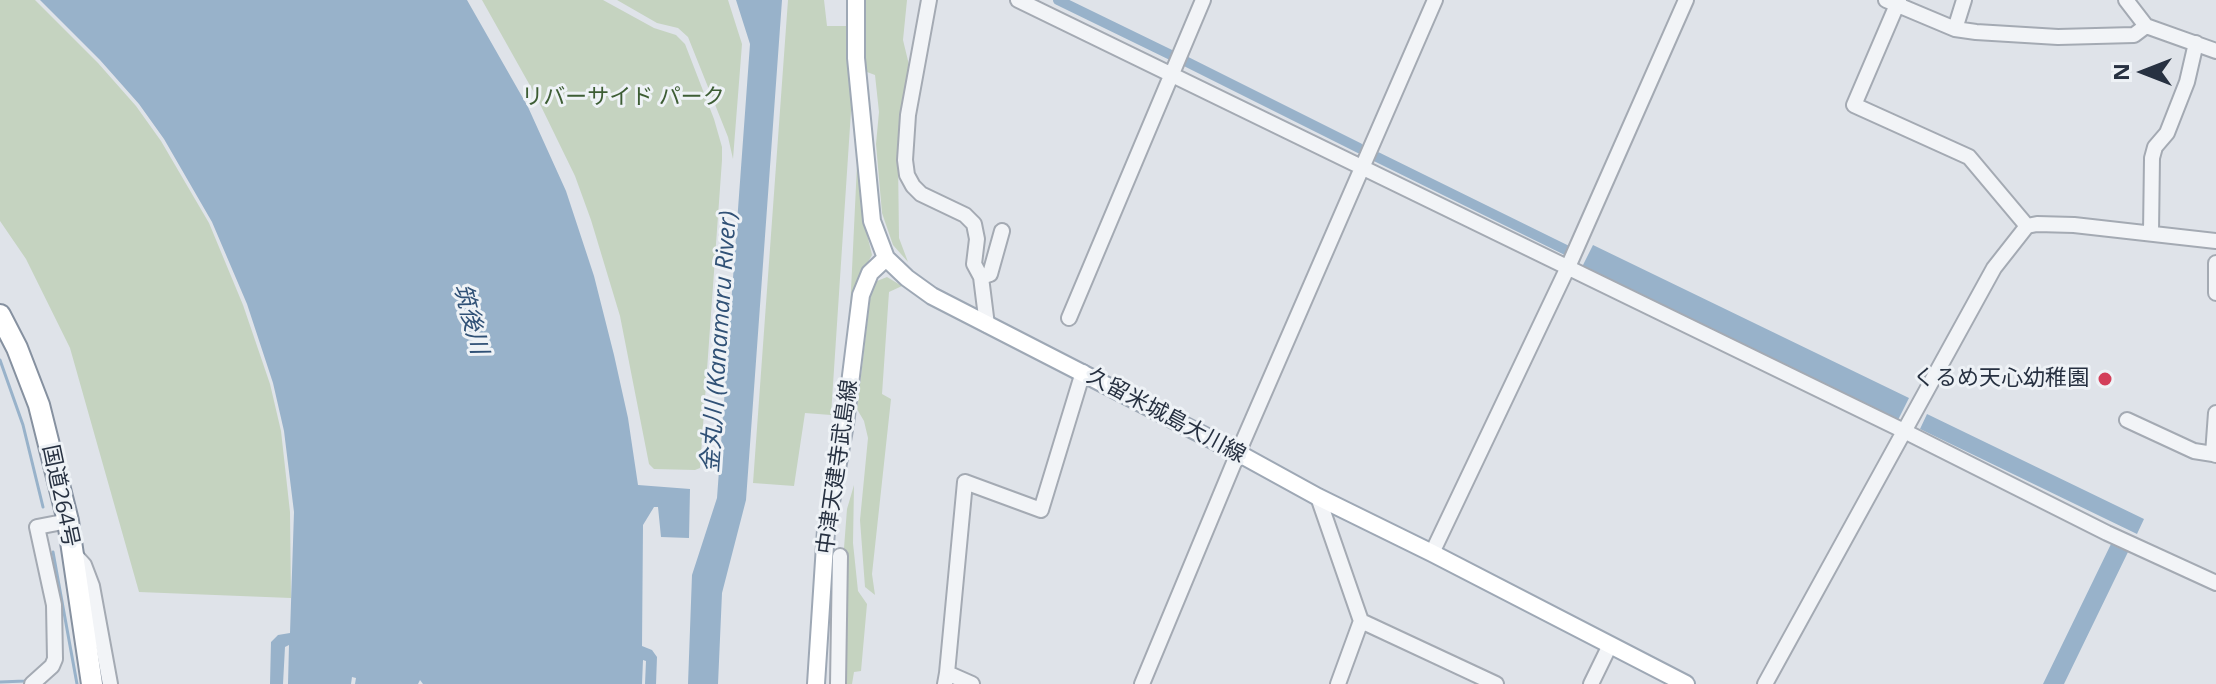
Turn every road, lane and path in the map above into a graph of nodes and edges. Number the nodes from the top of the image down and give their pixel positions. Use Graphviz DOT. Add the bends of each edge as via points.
graph roads {
  1 [pos="856,0"];
  2 [pos="929,0"];
  3 [pos="1018,0"];
  4 [pos="1203,0"];
  5 [pos="1435,0"];
  6 [pos="1686,0"];
  7 [pos="1964,0"];
  8 [pos="2126,0"];
  9 [pos="1894,2"];
  10 [pos="2146,26"];
  11 [pos="1955,29"];
  12 [pos="2196,43"];
  13 [pos="2216,51"];
  14 [pos="1170,73"];
  15 [pos="1363,167"];
  16 [pos="2027,226"];
  17 [pos="1002,231"];
  18 [pos="2151,232"];
  19 [pos="2216,241"];
  20 [pos="886,258"];
  21 [pos="2216,263"];
  22 [pos="1568,267"];
  23 [pos="981,277"];
  24 [pos="2216,293"];
  25 [pos="0,315"];
  26 [pos="1069,318"];
  27 [pos="987,325"];
  28 [pos="1083,372"];
  29 [pos="2216,413"];
  30 [pos="2127,420"];
  31 [pos="1904,431"];
  32 [pos="1238,453"];
  33 [pos="2215,454"];
  34 [pos="1318,497"];
  35 [pos="68,521"];
  36 [pos="72,551"];
  37 [pos="1432,553"];
  38 [pos="840,556"];
  39 [pos="2216,583"];
  40 [pos="1361,621"];
  41 [pos="1610,645"];
  42 [pos="946,679"];
  43 [pos="32,684"];
  44 [pos="92,684"];
  45 [pos="110,684"];
  46 [pos="816,684"];
  47 [pos="838,684"];
  48 [pos="972,684"];
  49 [pos="1142,684"];
  50 [pos="1338,684"];
  51 [pos="1496,684"];
  52 [pos="1591,684"];
  53 [pos="1686,684"];
  54 [pos="1765,684"];
  1 -- 20 [label="main road, 久留米城島大川線" via="856,58 872,221"];
  2 -- 23 [label="street" via="908,115 907,175 921,194 974,224 974,264"];
  3 -- 14 [label="street"];
  4 -- 14 [label="street"];
  5 -- 15 [label="street"];
  6 -- 22 [label="street"];
  7 -- 11 [label="street"];
  8 -- 10 [label="street"];
  9 -- 11 [label="street"];
  9 -- 16 [label="street" via="1854,105 1969,157"];
  10 -- 11 [label="street" via="2134,35 2058,37"];
  10 -- 12 [label="street"];
  12 -- 13 [label="street"];
  12 -- 18 [label="street" via="2187,82 2152,158"];
  14 -- 15 [label="street"];
  14 -- 26 [label="street"];
  15 -- 22 [label="street"];
  15 -- 32 [label="street"];
  16 -- 18 [label="street"];
  16 -- 31 [label="street" via="1994,268"];
  17 -- 23 [label="street" via="990,274"];
  18 -- 19 [label="street"];
  20 -- 27 [label="main road, 久留米城島大川線" via="932,296"];
  20 -- 46 [label="main road, 中津天建寺武島線" via="870,273 861,295 826,530"];
  21 -- 24 [label="street"];
  22 -- 31 [label="street"];
  22 -- 37 [label="street"];
  23 -- 27 [label="street"];
  25 -- 35 [label="highway, 国道264号" via="39,405"];
  27 -- 28 [label="main road, 久留米城島大川線"];
  28 -- 32 [label="main road, 久留米城島大川線"];
  28 -- 42 [label="street" via="1041,510 965,482"];
  29 -- 33 [label="street"];
  30 -- 33 [label="street" via="2194,451"];
  31 -- 39 [label="street"];
  31 -- 54 [label="street"];
  32 -- 34 [label="main road, 久留米城島大川線"];
  32 -- 49 [label="street"];
  34 -- 37 [label="main road, 久留米城島大川線"];
  34 -- 40 [label="street"];
  35 -- 36 [label="highway, 国道264号"];
  35 -- 43 [label="street" via="37,527 54,605 55,659"];
  36 -- 44 [label="highway, 国道264号"];
  36 -- 45 [label="street" via="92,586"];
  37 -- 41 [label="main road, 久留米城島大川線"];
  38 -- 47 [label="street"];
  40 -- 50 [label="street"];
  40 -- 51 [label="street"];
  41 -- 52 [label="street"];
  41 -- 53 [label="main road, 久留米城島大川線"];
  42 -- 48 [label="street"];
}
